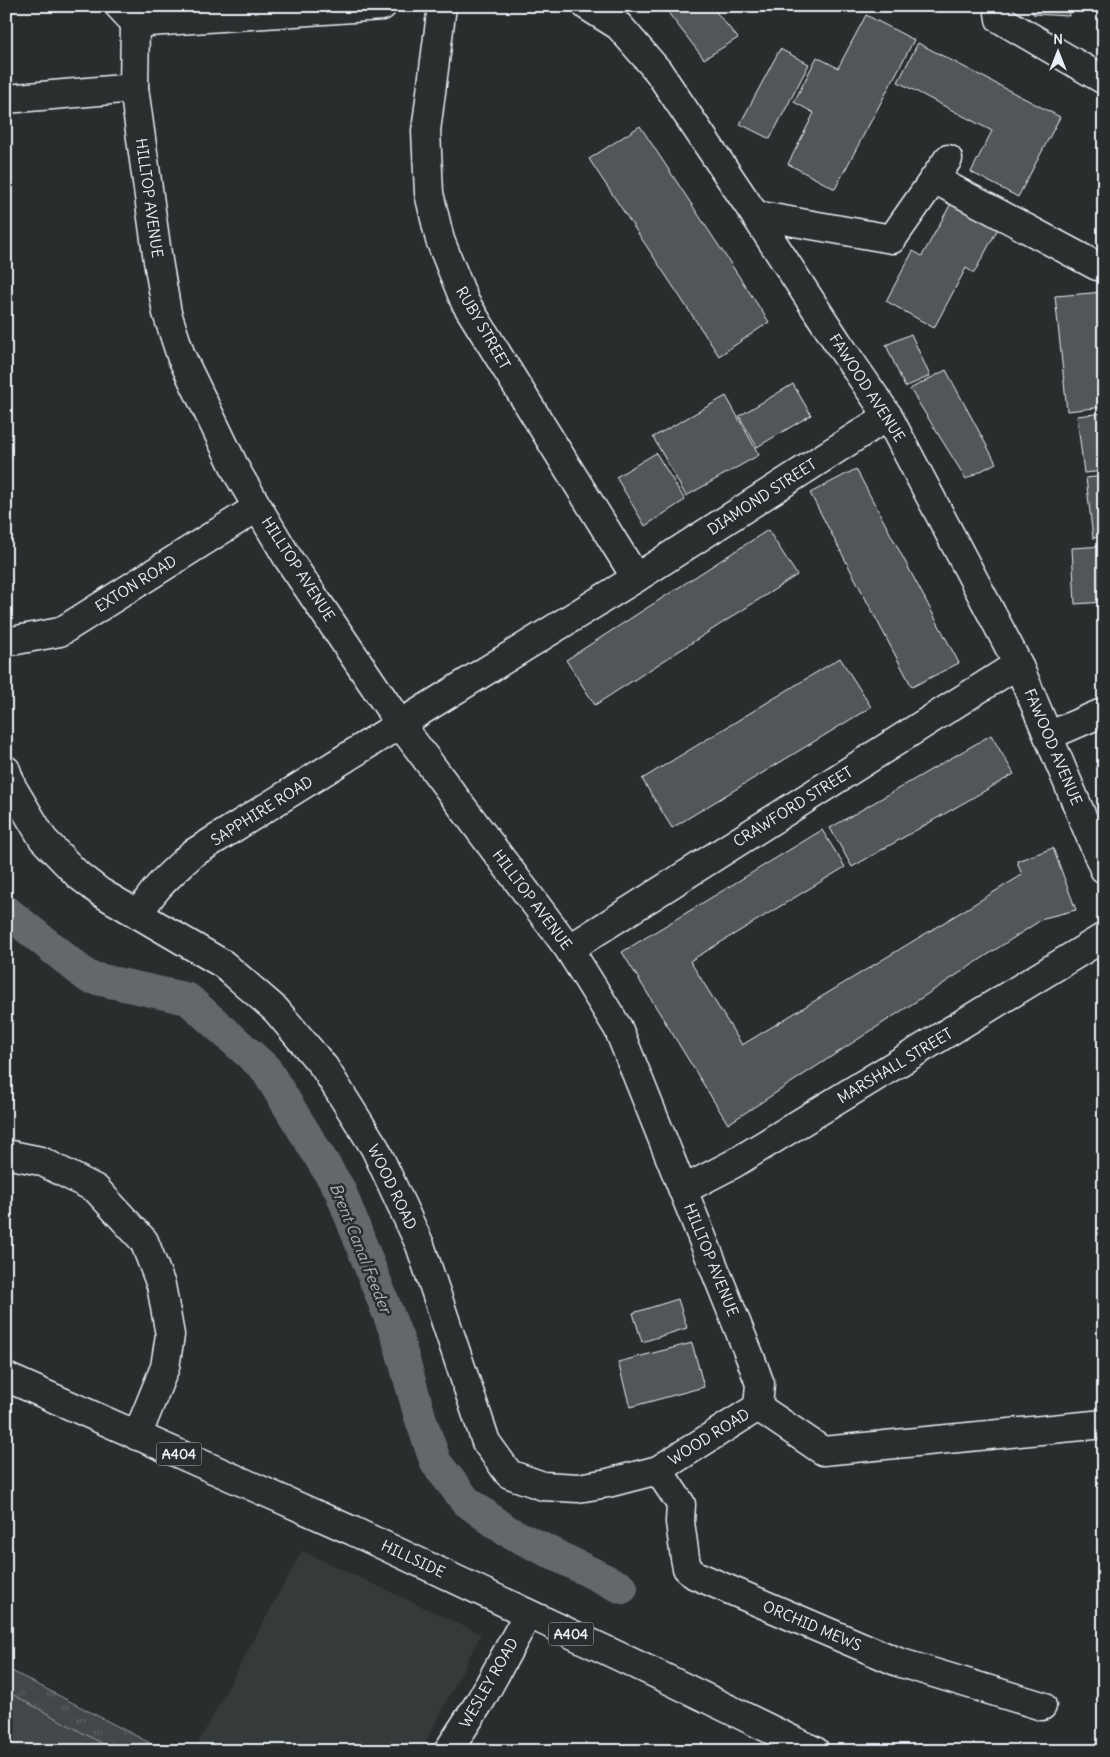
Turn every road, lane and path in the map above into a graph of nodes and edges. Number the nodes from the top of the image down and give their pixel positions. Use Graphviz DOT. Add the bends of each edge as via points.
graph roads {
  1 [pos="382,6"];
  2 [pos="442,6"];
  3 [pos="587,6"];
  4 [pos="998,6"];
  5 [pos="127,15"];
  6 [pos="1104,80"];
  7 [pos="134,88"];
  8 [pos="6,99"];
  9 [pos="755,215"];
  10 [pos="1104,266"];
  11 [pos="888,416"];
  12 [pos="258,507"];
  13 [pos="636,578"];
  14 [pos="6,642"];
  15 [pos="1018,664"];
  16 [pos="1104,712"];
  17 [pos="400,724"];
  18 [pos="1048,736"];
  19 [pos="6,770"];
  20 [pos="1104,869"];
  21 [pos="139,915"];
  22 [pos="1104,937"];
  23 [pos="569,949"];
  24 [pos="6,1154"];
  25 [pos="683,1190"];
  26 [pos="6,1377"];
  27 [pos="758,1407"];
  28 [pos="1104,1424"];
  29 [pos="137,1436"];
  30 [pos="658,1470"];
  31 [pos="528,1614"];
  32 [pos="1042,1706"];
  33 [pos="448,1751"];
  34 [pos="815,1751"];
  1 -- 5 [label="street"];
  2 -- 13 [label="street, RUBY STREET" via="426,131 429,193 440,240 465,302"];
  3 -- 9 [label="street, FAWOOD AVENUE" via="618,26 658,71"];
  4 -- 6 [label="street" via="1000,19"];
  5 -- 7 [label="street, HILLTOP AVENUE"];
  7 -- 8 [label="street"];
  7 -- 12 [label="street, HILLTOP AVENUE" via="167,313 181,356 238,474"];
  9 -- 10 [label="street" via="892,239 941,169 1097,266"];
  9 -- 11 [label="street, FAWOOD AVENUE"];
  11 -- 13 [label="street, DIAMOND STREET"];
  11 -- 15 [label="street, FAWOOD AVENUE"];
  12 -- 14 [label="street, EXTON ROAD" via="60,632"];
  12 -- 17 [label="street, HILLTOP AVENUE" via="289,560"];
  13 -- 17 [label="street, DIAMOND STREET"];
  15 -- 18 [label="street, FAWOOD AVENUE"];
  15 -- 23 [label="street, CRAWFORD STREET"];
  16 -- 18 [label="street"];
  17 -- 21 [label="street, SAPPHIRE ROAD" via="192,854 162,882 145,902"];
  17 -- 23 [label="street, HILLTOP AVENUE"];
  18 -- 20 [label="street, FAWOOD AVENUE"];
  19 -- 21 [label="street, WOOD ROAD" via="12,787 43,839 78,875"];
  21 -- 30 [label="street, WOOD ROAD" via="224,964 276,1010 324,1066 375,1148 420,1245 486,1442 510,1474 543,1486 578,1488"];
  22 -- 25 [label="street, MARSHALL STREET" via="733,1164"];
  23 -- 25 [label="street, HILLTOP AVENUE" via="618,1028"];
  24 -- 29 [label="street" via="41,1161 96,1188 144,1241 161,1285 170,1335 165,1366"];
  25 -- 27 [label="street, HILLTOP AVENUE" via="760,1384"];
  26 -- 29 [label="street, HILLSIDE / A404"];
  27 -- 28 [label="street" via="823,1451"];
  27 -- 30 [label="street, WOOD ROAD"];
  29 -- 31 [label="street, HILLSIDE / A404" via="353,1531"];
  30 -- 32 [label="street, ORCHID MEWS" via="681,1504 684,1558 687,1568 695,1575 898,1662"];
  31 -- 33 [label="street, WESLEY ROAD" via="481,1700"];
  31 -- 34 [label="street, HILLSIDE / A404"];
}
